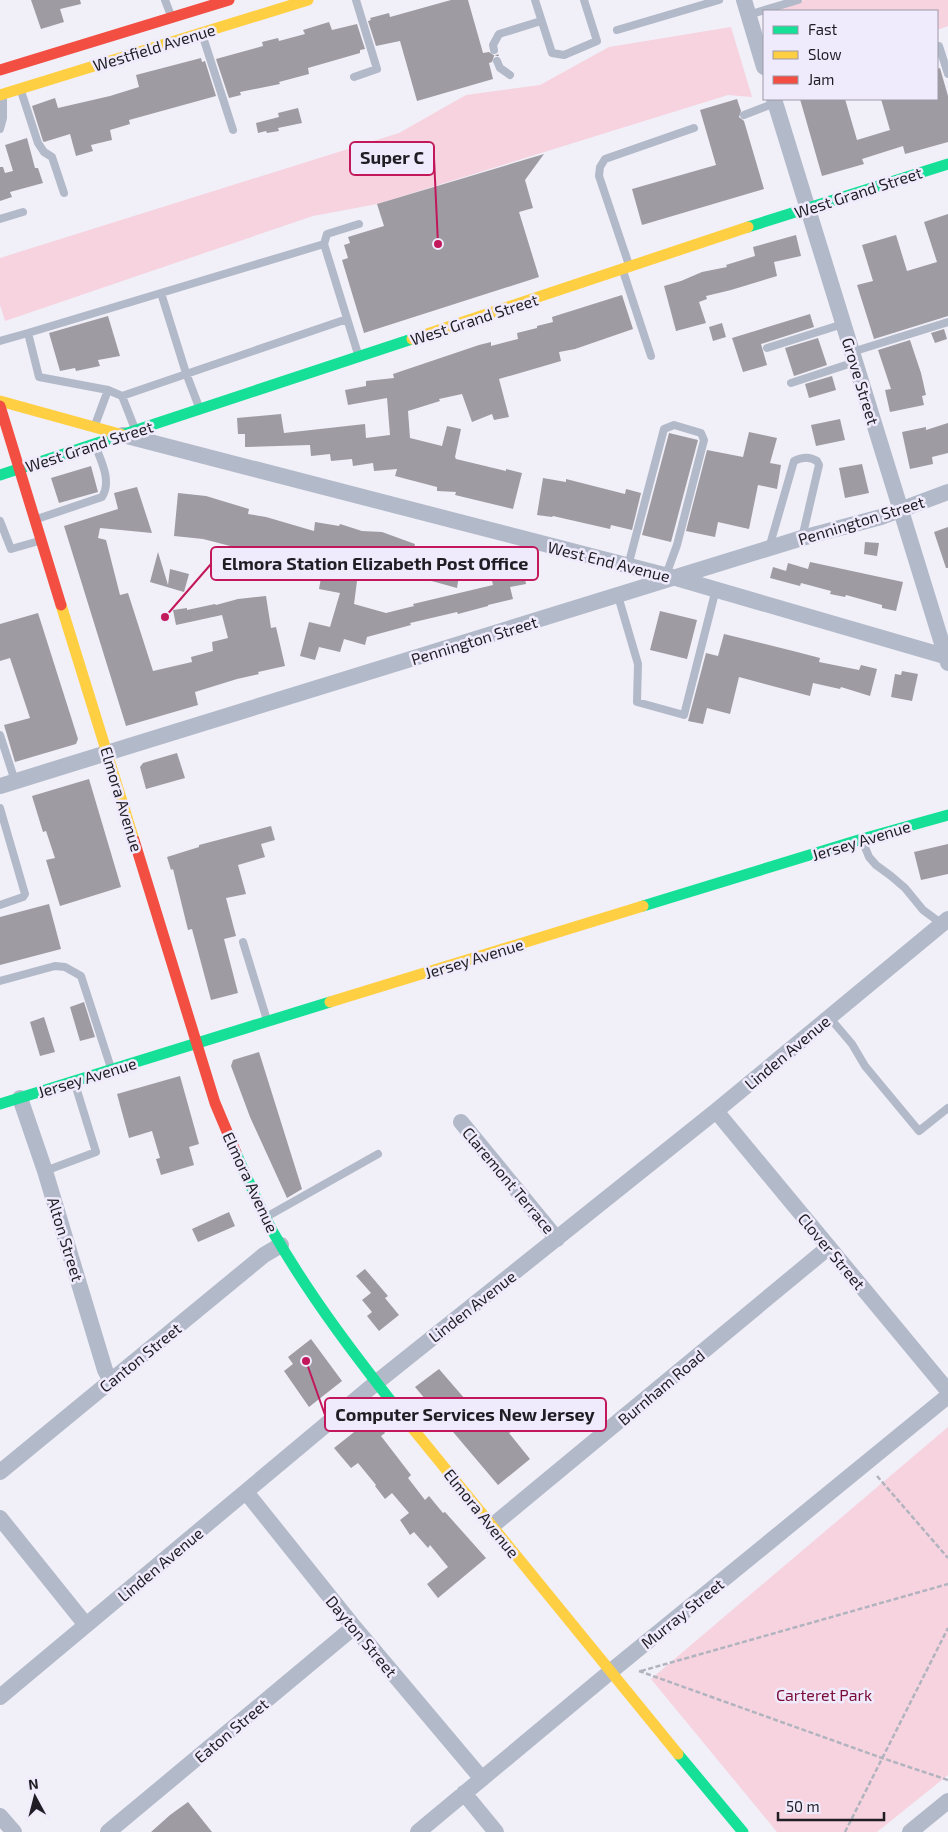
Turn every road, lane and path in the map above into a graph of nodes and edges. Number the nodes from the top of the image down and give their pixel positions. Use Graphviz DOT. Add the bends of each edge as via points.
graph roads {
  1 [pos="165,0"];
  2 [pos="228,0"];
  3 [pos="308,0"];
  4 [pos="356,0"];
  5 [pos="535,0"];
  6 [pos="584,0"];
  7 [pos="719,0"];
  8 [pos="798,0"];
  9 [pos="205,3"];
  10 [pos="746,8"];
  11 [pos="540,21"];
  12 [pos="175,29"];
  13 [pos="617,30"];
  14 [pos="202,33"];
  15 [pos="939,46"];
  16 [pos="493,48"];
  17 [pos="497,60"];
  18 [pos="763,64"];
  19 [pos="0,70"];
  20 [pos="948,74"];
  21 [pos="510,75"];
  22 [pos="354,77"];
  23 [pos="20,89"];
  24 [pos="2,95"];
  25 [pos="775,101"];
  26 [pos="744,114"];
  27 [pos="694,128"];
  28 [pos="0,129"];
  29 [pos="233,130"];
  30 [pos="948,164"];
  31 [pos="64,193"];
  32 [pos="807,208"];
  33 [pos="23,212"];
  34 [pos="0,219"];
  35 [pos="359,224"];
  36 [pos="324,244"];
  37 [pos="626,268"];
  38 [pos="161,293"];
  39 [pos="347,319"];
  40 [pos="948,322"];
  41 [pos="843,324"];
  42 [pos="28,333"];
  43 [pos="0,341"];
  44 [pos="766,348"];
  45 [pos="651,356"];
  46 [pos="359,357"];
  47 [pos="854,357"];
  48 [pos="186,373"];
  49 [pos="790,383"];
  50 [pos="108,390"];
  51 [pos="122,396"];
  52 [pos="0,401"];
  53 [pos="0,406"];
  54 [pos="200,409"];
  55 [pos="94,427"];
  56 [pos="129,433"];
  57 [pos="95,444"];
  58 [pos="20,469"];
  59 [pos="0,475"];
  60 [pos="948,492"];
  61 [pos="901,510"];
  62 [pos="35,519"];
  63 [pos="0,521"];
  64 [pos="802,538"];
  65 [pos="42,540"];
  66 [pos="768,549"];
  67 [pos="628,566"];
  68 [pos="671,576"];
  69 [pos="716,589"];
  70 [pos="618,596"];
  71 [pos="947,659"];
  72 [pos="0,735"];
  73 [pos="107,753"];
  74 [pos="7,784"];
  75 [pos="0,808"];
  76 [pos="948,814"];
  77 [pos="862,839"];
  78 [pos="0,905"];
  79 [pos="945,922"];
  80 [pos="243,942"];
  81 [pos="0,981"];
  82 [pos="829,1017"];
  83 [pos="268,1022"];
  84 [pos="197,1044"];
  85 [pos="112,1070"];
  86 [pos="74,1081"];
  87 [pos="20,1098"];
  88 [pos="0,1104"];
  89 [pos="948,1108"];
  90 [pos="716,1111"];
  91 [pos="461,1122"];
  92 [pos="378,1154"];
  93 [pos="45,1171"];
  94 [pos="266,1218"];
  95 [pos="557,1238"];
  96 [pos="281,1245"];
  97 [pos="829,1248"];
  98 [pos="111,1381"];
  99 [pos="376,1382"];
  100 [pos="948,1391"];
  101 [pos="948,1396"];
  102 [pos="0,1472"];
  103 [pos="877,1476"];
  104 [pos="246,1492"];
  105 [pos="0,1518"];
  106 [pos="492,1526"];
  107 [pos="948,1558"];
  108 [pos="948,1584"];
  109 [pos="86,1626"];
  110 [pos="354,1628"];
  111 [pos="948,1628"];
  112 [pos="610,1672"];
  113 [pos="0,1698"];
  114 [pos="882,1758"];
  115 [pos="482,1779"];
  116 [pos="948,1780"];
  117 [pos="464,1793"];
  118 [pos="948,1801"];
  119 [pos="0,1816"];
  120 [pos="14,1832"];
  121 [pos="108,1832"];
  122 [pos="418,1832"];
  123 [pos="496,1832"];
  124 [pos="743,1832"];
  125 [pos="845,1832"];
  126 [pos="910,1832"];
  1 -- 12 [label="lane"];
  2 -- 9 [label="main road, Westfield Avenue"];
  3 -- 14 [label="main road, Westfield Avenue"];
  4 -- 22 [label="lane" via="378,69"];
  5 -- 11 [label="lane"];
  6 -- 11 [label="lane" via="597,41 564,55 552,53"];
  7 -- 13 [label="lane"];
  8 -- 10 [label="lane"];
  9 -- 12 [label="main road, Westfield Avenue"];
  10 -- 18 [label="street"];
  11 -- 16 [label="lane" via="500,34"];
  12 -- 14 [label="main road, Westfield Avenue"];
  12 -- 19 [label="main road, Westfield Avenue"];
  12 -- 23 [label="main road, Westfield Avenue"];
  14 -- 29 [label="lane"];
  15 -- 20 [label="lane"];
  17 -- 21 [label="lane" via="500,68"];
  23 -- 24 [label="main road, Westfield Avenue"];
  23 -- 31 [label="lane" via="38,143 52,157"];
  24 -- 28 [label="lane"];
  25 -- 26 [label="lane"];
  25 -- 32 [label="street, Grove Street"];
  27 -- 37 [label="lane" via="605,159 600,167 599,176"];
  30 -- 32 [label="main road, West Grand Street"];
  32 -- 37 [label="main road, West Grand Street"];
  32 -- 41 [label="street, Grove Street"];
  33 -- 34 [label="lane"];
  35 -- 36 [label="lane" via="327,234"];
  36 -- 38 [label="lane"];
  36 -- 39 [label="lane"];
  37 -- 45 [label="lane"];
  37 -- 46 [label="main road, West Grand Street"];
  38 -- 42 [label="lane"];
  38 -- 48 [label="lane"];
  39 -- 46 [label="lane"];
  39 -- 48 [label="lane"];
  40 -- 47 [label="lane"];
  41 -- 44 [label="lane"];
  41 -- 47 [label="street, Grove Street"];
  42 -- 43 [label="lane"];
  42 -- 50 [label="lane" via="39,377"];
  46 -- 54 [label="main road, West Grand Street"];
  47 -- 49 [label="lane"];
  47 -- 61 [label="street, Grove Street"];
  48 -- 51 [label="lane"];
  48 -- 54 [label="lane"];
  50 -- 51 [label="lane"];
  50 -- 55 [label="lane"];
  51 -- 56 [label="lane"];
  52 -- 55 [label="main road"];
  53 -- 58 [label="main road, Elmora Avenue"];
  54 -- 56 [label="main road, West Grand Street"];
  55 -- 56 [label="main road"];
  56 -- 57 [label="main road, West Grand Street"];
  56 -- 67 [label="street, West End Avenue"];
  57 -- 58 [label="main road, West Grand Street"];
  57 -- 62 [label="lane" via="107,484 102,497"];
  58 -- 59 [label="main road, West Grand Street"];
  58 -- 62 [label="main road, Elmora Avenue"];
  60 -- 61 [label="street, Pennington Street"];
  61 -- 64 [label="street, Pennington Street"];
  61 -- 71 [label="street, Grove Street"];
  62 -- 65 [label="main road, Elmora Avenue"];
  63 -- 65 [label="lane" via="10,549"];
  64 -- 66 [label="street, Pennington Street"];
  64 -- 66 [label="lane" via="818,465 817,460 801,457 794,461"];
  65 -- 73 [label="main road, Elmora Avenue"];
  66 -- 68 [label="street, Pennington Street"];
  67 -- 68 [label="street, West End Avenue"];
  67 -- 68 [label="lane" via="664,429 674,425 701,433 704,440"];
  68 -- 69 [label="street, West End Avenue"];
  68 -- 70 [label="street, Pennington Street"];
  69 -- 70 [label="lane" via="684,714 637,702 638,664"];
  69 -- 71 [label="street, West End Avenue"];
  70 -- 73 [label="street, Pennington Street"];
  72 -- 74 [label="lane"];
  73 -- 74 [label="street, Pennington Street"];
  73 -- 84 [label="main road, Elmora Avenue"];
  75 -- 78 [label="lane" via="25,894"];
  76 -- 77 [label="main road, Jersey Avenue"];
  77 -- 79 [label="lane" via="876,865 898,882 923,910"];
  77 -- 83 [label="main road, Jersey Avenue"];
  79 -- 82 [label="street, Linden Avenue"];
  80 -- 83 [label="lane"];
  81 -- 85 [label="lane" via="55,966 65,967 81,976"];
  82 -- 89 [label="lane" via="919,1131"];
  82 -- 90 [label="street, Linden Avenue"];
  83 -- 84 [label="main road, Jersey Avenue"];
  84 -- 85 [label="main road, Jersey Avenue"];
  84 -- 94 [label="main road, Elmora Avenue" via="215,1103"];
  85 -- 86 [label="main road, Jersey Avenue"];
  86 -- 87 [label="main road, Jersey Avenue"];
  86 -- 93 [label="lane" via="96,1152"];
  87 -- 88 [label="main road, Jersey Avenue"];
  87 -- 93 [label="street, Alton Street"];
  90 -- 95 [label="street, Linden Avenue"];
  90 -- 97 [label="street, Clover Street"];
  91 -- 95 [label="street, Claremont Terrace"];
  92 -- 94 [label="lane"];
  93 -- 98 [label="street, Alton Street"];
  94 -- 96 [label="main road, Elmora Avenue"];
  95 -- 99 [label="street, Linden Avenue"];
  96 -- 98 [label="street, Canton Street" via="264,1255"];
  96 -- 99 [label="main road, Elmora Avenue" via="316,1300"];
  97 -- 100 [label="street, Clover Street"];
  97 -- 106 [label="street, Burnham Road"];
  98 -- 102 [label="street, Canton Street"];
  99 -- 104 [label="street, Linden Avenue"];
  99 -- 106 [label="main road, Elmora Avenue"];
  101 -- 112 [label="street, Murray Street"];
  103 -- 107 [label="path"];
  104 -- 109 [label="street, Linden Avenue"];
  104 -- 110 [label="street, Dayton Street"];
  105 -- 109 [label="street"];
  106 -- 112 [label="main road, Elmora Avenue"];
  108 -- 114 [label="path" via="639,1671"];
  109 -- 113 [label="street, Linden Avenue"];
  110 -- 115 [label="street, Dayton Street"];
  110 -- 121 [label="street, Eaton Street"];
  111 -- 114 [label="path"];
  112 -- 115 [label="street, Murray Street"];
  112 -- 124 [label="main road, Elmora Avenue"];
  114 -- 116 [label="path"];
  114 -- 125 [label="path"];
  115 -- 117 [label="street, Murray Street"];
  117 -- 122 [label="street, Murray Street"];
  117 -- 123 [label="street"];
  118 -- 126 [label="street"];
  119 -- 120 [label="street"];
}
